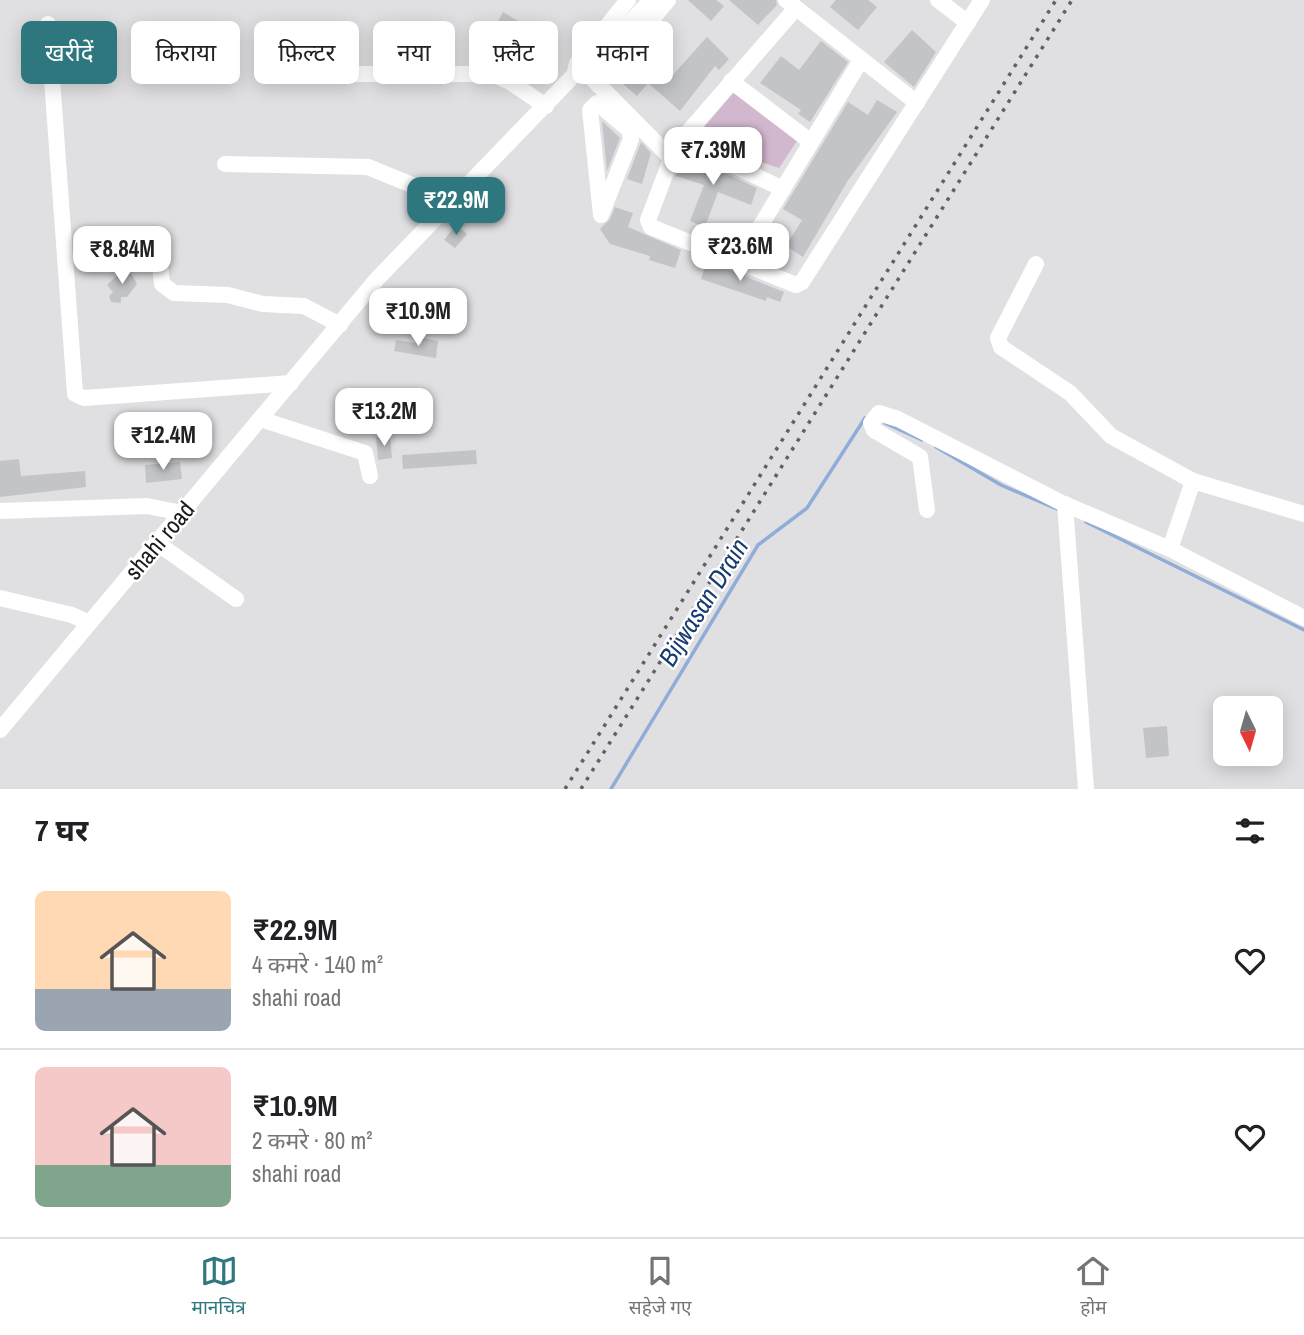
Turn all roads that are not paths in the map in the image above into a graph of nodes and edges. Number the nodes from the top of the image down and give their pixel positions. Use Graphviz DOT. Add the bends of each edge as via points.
graph roads {
  1 [pos="628,0"];
  2 [pos="651,0"];
  3 [pos="668,0"];
  4 [pos="938,0"];
  5 [pos="982,0"];
  6 [pos="791,4"];
  7 [pos="613,21"];
  8 [pos="629,21"];
  9 [pos="968,23"];
  10 [pos="861,60"];
  11 [pos="359,74"];
  12 [pos="572,77"];
  13 [pos="732,81"];
  14 [pos="52,84"];
  15 [pos="598,85"];
  16 [pos="608,103"];
  17 [pos="917,103"];
  18 [pos="546,106"];
  19 [pos="680,140"];
  20 [pos="811,142"];
  21 [pos="671,158"];
  22 [pos="225,164"];
  23 [pos="783,189"];
  24 [pos="452,201"];
  25 [pos="159,256"];
  26 [pos="738,262"];
  27 [pos="1036,264"];
  28 [pos="340,325"];
  29 [pos="291,383"];
  30 [pos="261,419"];
  31 [pos="370,476"];
  32 [pos="1193,481"];
  33 [pos="1065,504"];
  34 [pos="927,510"];
  35 [pos="0,511"];
  36 [pos="182,513"];
  37 [pos="1304,514"];
  38 [pos="157,543"];
  39 [pos="1170,549"];
  40 [pos="0,598"];
  41 [pos="236,599"];
  42 [pos="1304,618"];
  43 [pos="89,623"];
  44 [pos="0,729"];
  45 [pos="1086,789"];
  1 -- 7 [label="street"];
  2 -- 8 [label="street"];
  3 -- 15 [label="street"];
  4 -- 9 [label="street"];
  5 -- 9 [label="street"];
  6 -- 10 [label="street"];
  6 -- 13 [label="street"];
  9 -- 17 [label="street"];
  10 -- 17 [label="street"];
  10 -- 20 [label="street"];
  11 -- 18 [label="street" via="492,75"];
  12 -- 18 [label="street, shahi road"];
  13 -- 19 [label="street"];
  13 -- 20 [label="street"];
  14 -- 29 [label="street" via="75,394 84,398"];
  15 -- 16 [label="street"];
  16 -- 16 [label="street" via="631,139 601,215 590,110 597,103"];
  16 -- 21 [label="street"];
  17 -- 26 [label="street" via="800,284 791,285"];
  18 -- 24 [label="street, shahi road"];
  19 -- 21 [label="street"];
  19 -- 23 [label="street"];
  20 -- 23 [label="street"];
  21 -- 26 [label="street" via="649,224"];
  22 -- 24 [label="street" via="368,167"];
  23 -- 26 [label="street"];
  24 -- 28 [label="street, shahi road"];
  25 -- 28 [label="street" via="162,284 174,293 304,306"];
  27 -- 32 [label="street" via="998,338 1001,347 1070,393 1111,436"];
  28 -- 29 [label="street, shahi road"];
  29 -- 30 [label="street, shahi road"];
  30 -- 31 [label="street" via="365,453"];
  30 -- 36 [label="street, shahi road"];
  32 -- 37 [label="street"];
  32 -- 39 [label="street"];
  33 -- 34 [label="street" via="884,412 873,421 876,432 920,457"];
  33 -- 39 [label="street"];
  33 -- 45 [label="street"];
  35 -- 36 [label="street" via="147,506"];
  36 -- 38 [label="street, shahi road"];
  38 -- 41 [label="street"];
  38 -- 43 [label="street, shahi road"];
  39 -- 42 [label="street"];
  40 -- 43 [label="street"];
  43 -- 44 [label="street, shahi road"];
}
